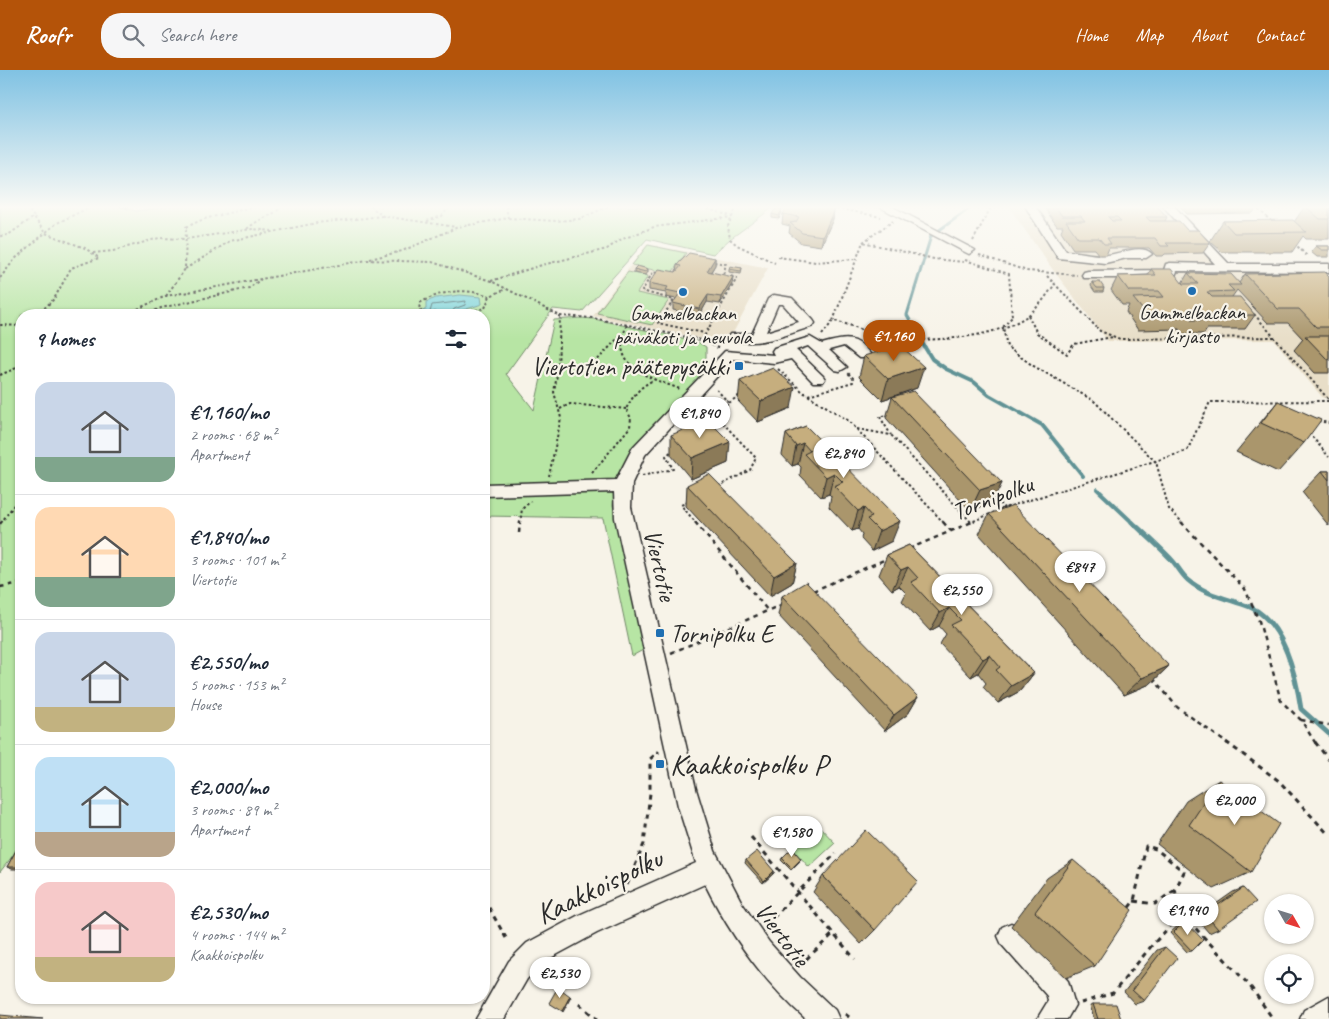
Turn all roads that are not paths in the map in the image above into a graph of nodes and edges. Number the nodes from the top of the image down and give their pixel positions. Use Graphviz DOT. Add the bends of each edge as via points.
graph roads {
  1 [pos="1058,250"];
  2 [pos="1209,250"];
  3 [pos="1146,254"];
  4 [pos="1225,267"];
  5 [pos="1324,268"];
  6 [pos="1088,275"];
  7 [pos="757,338"];
  8 [pos="817,343"];
  9 [pos="732,345"];
  10 [pos="864,355"];
  11 [pos="760,357"];
  12 [pos="840,367"];
  13 [pos="818,379"];
  14 [pos="628,482"];
  15 [pos="490,490"];
  16 [pos="710,869"];
  17 [pos="1011,936"];
  18 [pos="1329,1010"];
  19 [pos="1056,1012"];
  20 [pos="835,1016"];
  21 [pos="489,1019"];
  22 [pos="1313,1019"];
  1 -- 3 [label="street" via="1062,256 1105,259"];
  2 -- 4 [label="street"];
  4 -- 5 [label="street"];
  4 -- 6 [label="street" via="1170,267 1171,273 1168,274"];
  7 -- 9 [label="street"];
  8 -- 10 [label="street" via="846,341"];
  8 -- 11 [label="street" via="810,340"];
  8 -- 12 [label="street"];
  9 -- 11 [label="street"];
  9 -- 14 [label="street, Viertotie" via="638,451 629,464"];
  11 -- 13 [label="street" via="774,359 794,354"];
  14 -- 15 [label="street" via="577,488"];
  14 -- 16 [label="street, Viertotie" via="623,518 685,790"];
  16 -- 20 [label="street, Viertotie" via="736,917 765,958 797,995"];
  16 -- 21 [label="street, Kaakkoispolku" via="588,924 536,952 518,970"];
  17 -- 19 [label="street" via="1059,990"];
  18 -- 22 [label="street"];
}
